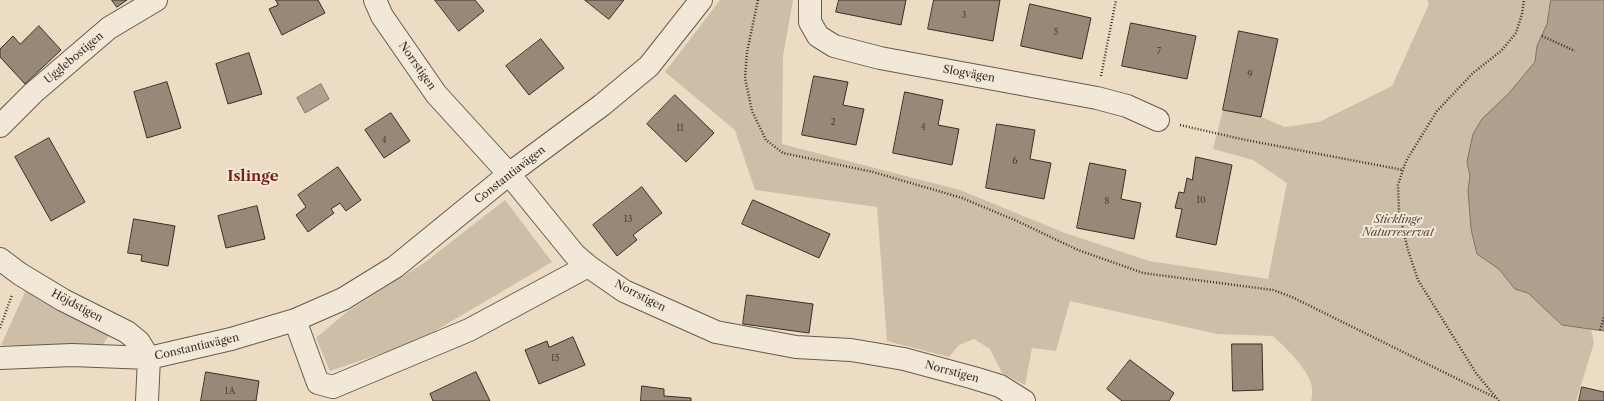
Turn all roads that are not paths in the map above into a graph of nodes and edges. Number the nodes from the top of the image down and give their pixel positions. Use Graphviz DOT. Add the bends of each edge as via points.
graph roads {
  1 [pos="156,0"];
  2 [pos="375,0"];
  3 [pos="701,0"];
  4 [pos="810,0"];
  5 [pos="1158,120"];
  6 [pos="0,126"];
  7 [pos="509,174"];
  8 [pos="0,258"];
  9 [pos="588,266"];
  10 [pos="295,320"];
  11 [pos="0,358"];
  12 [pos="149,358"];
  13 [pos="147,401"];
  14 [pos="1024,401"];
  1 -- 6 [label="street, Ugglebostigen" via="110,28 33,93"];
  2 -- 7 [label="street, Norrstigen" via="382,16 436,94"];
  3 -- 7 [label="street, Constantiavägen" via="650,66 602,106"];
  4 -- 5 [label="street, Slogvägen" via="810,22 818,36 834,46 880,58 1097,98 1127,106"];
  7 -- 9 [label="street, Norrstigen" via="575,255"];
  7 -- 10 [label="street, Constantiavägen" via="395,267 343,299"];
  8 -- 12 [label="street, Höjdstigen" via="20,274 63,300 127,332 139,342"];
  9 -- 10 [label="street" via="468,330 333,386 318,383"];
  9 -- 14 [label="street, Norrstigen" via="624,291 716,332 796,347 851,350 904,359 1000,386"];
  10 -- 12 [label="street, Constantiavägen" via="231,339"];
  11 -- 12 [label="street, Constantiavägen" via="72,355"];
  12 -- 13 [label="street"];
}
